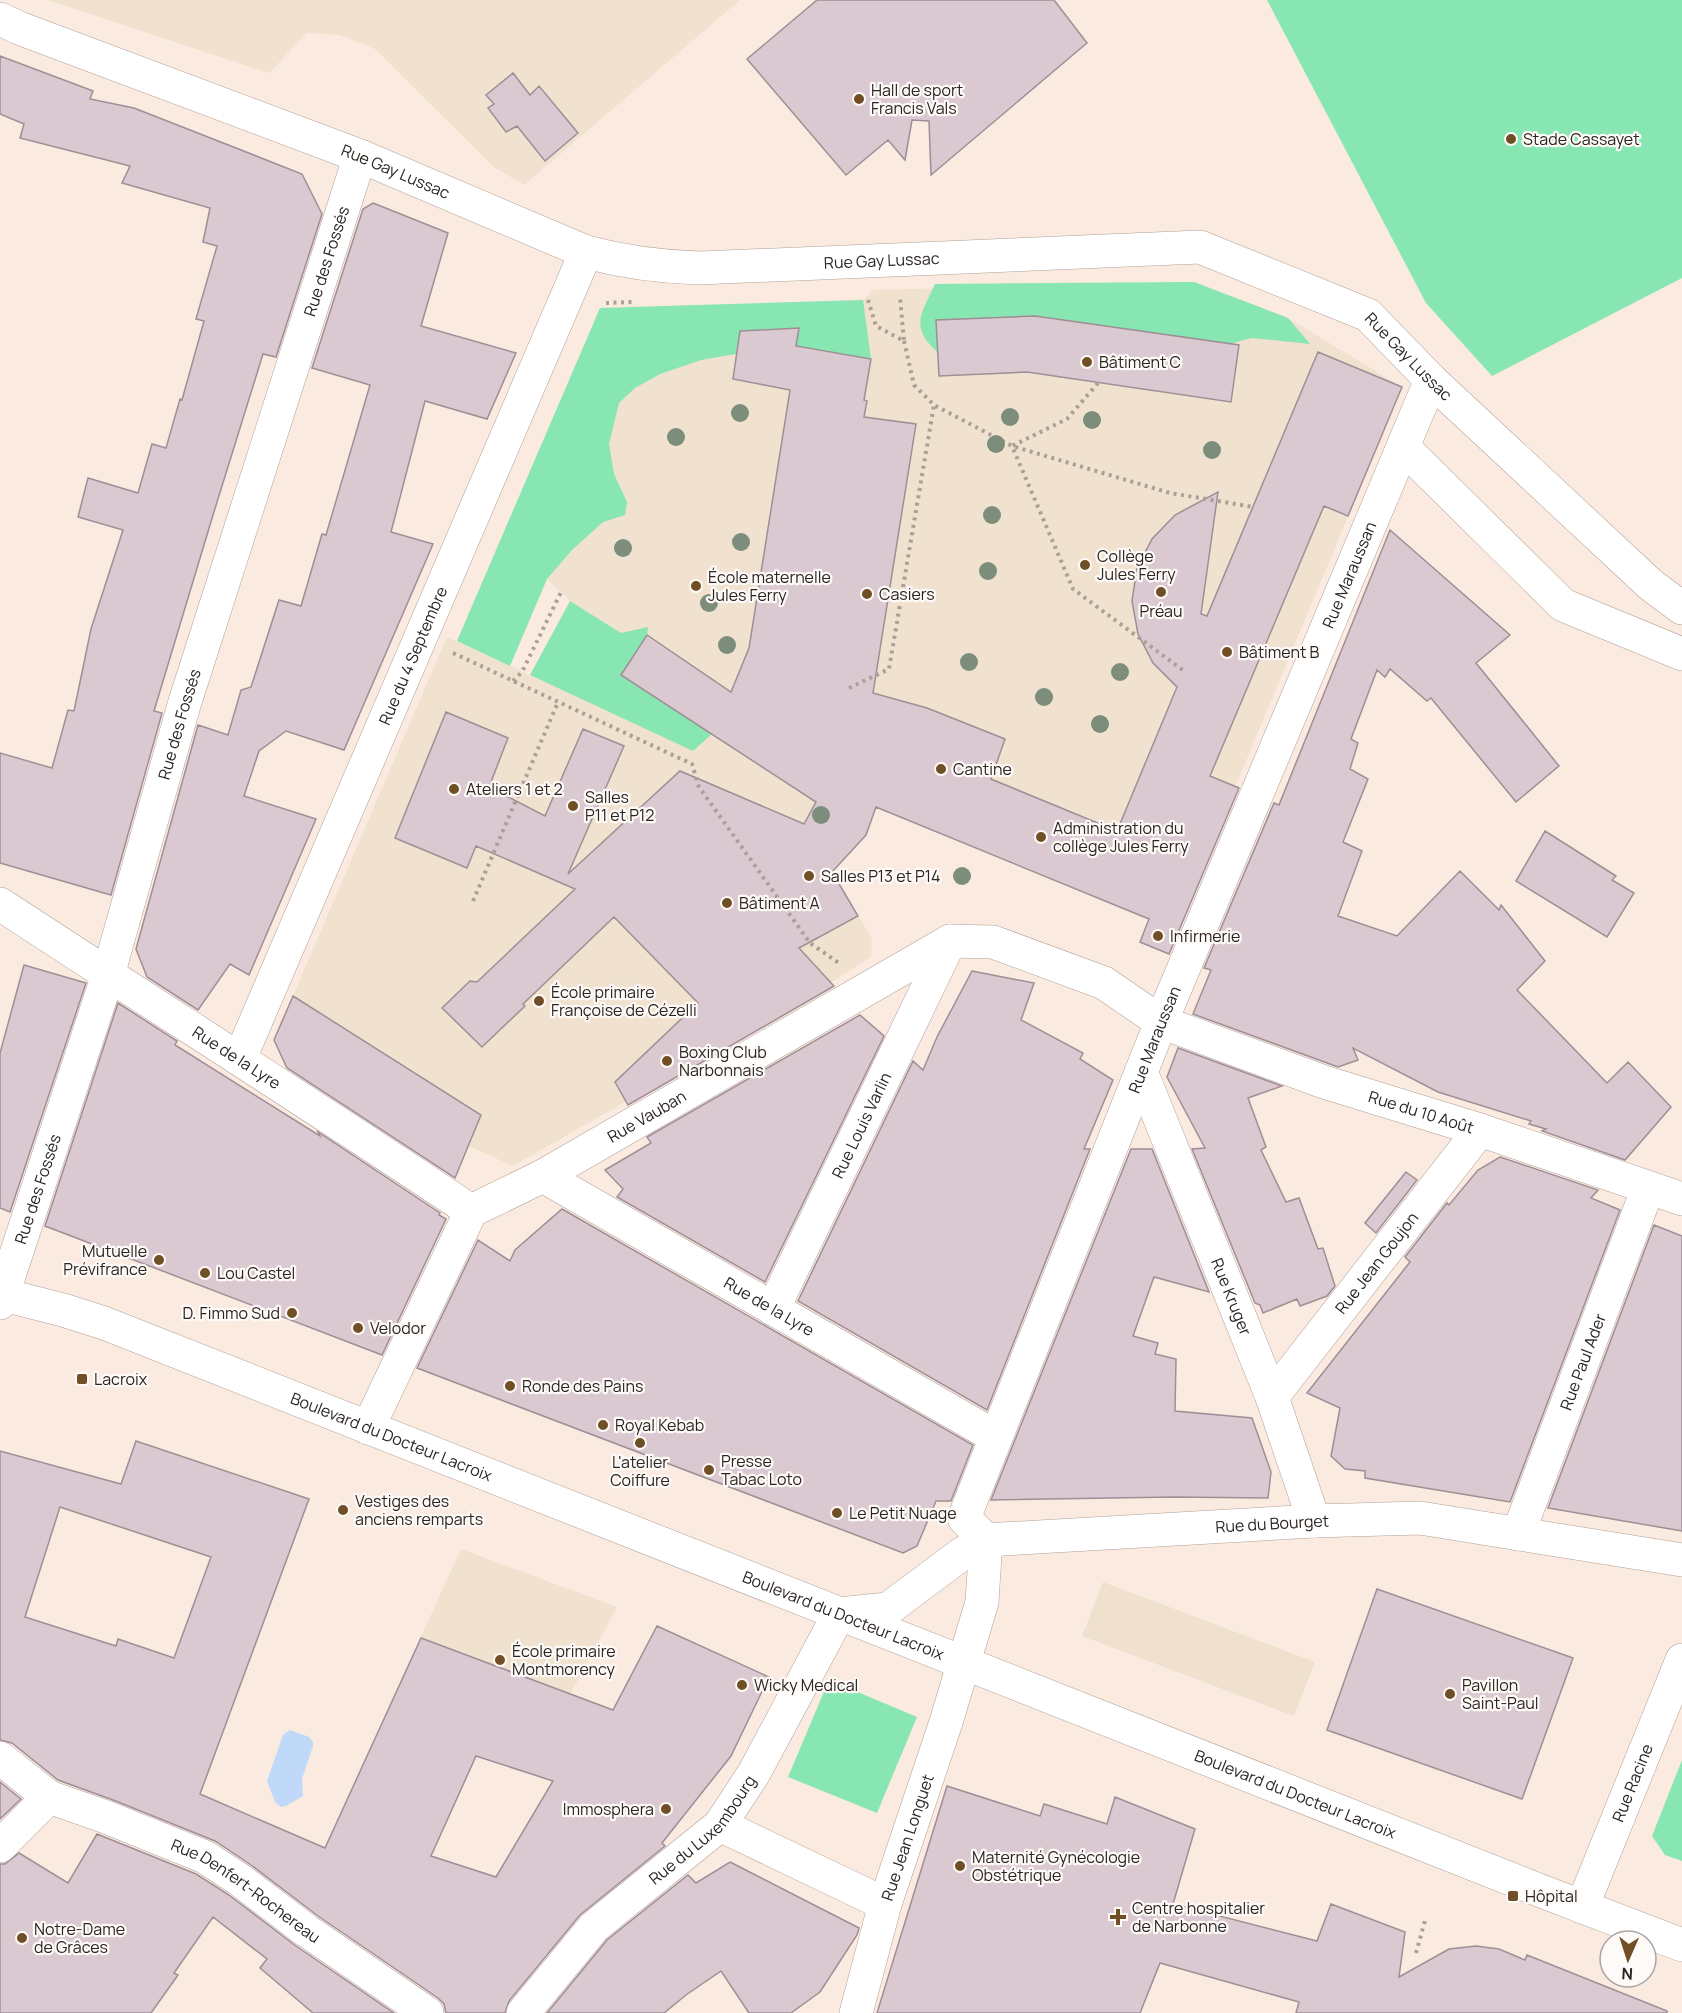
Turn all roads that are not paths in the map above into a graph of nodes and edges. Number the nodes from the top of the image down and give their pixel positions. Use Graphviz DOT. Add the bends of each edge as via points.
graph roads {
  1 [pos="0,20"];
  2 [pos="360,156"];
  3 [pos="586,252"];
  4 [pos="1431,381"];
  5 [pos="1403,447"];
  6 [pos="1682,608"];
  7 [pos="1682,654"];
  8 [pos="0,904"];
  9 [pos="950,941"];
  10 [pos="108,975"];
  11 [pos="1161,1022"];
  12 [pos="240,1058"];
  13 [pos="1142,1074"];
  14 [pos="1480,1130"];
  15 [pos="543,1176"];
  16 [pos="1648,1188"];
  17 [pos="1682,1199"];
  18 [pos="471,1211"];
  19 [pos="1,1296"];
  20 [pos="773,1309"];
  21 [pos="1272,1397"];
  22 [pos="368,1428"];
  23 [pos="996,1437"];
  24 [pos="1314,1521"];
  25 [pos="1518,1534"];
  26 [pos="986,1540"];
  27 [pos="1682,1560"];
  28 [pos="839,1614"];
  29 [pos="1682,1660"];
  30 [pos="963,1663"];
  31 [pos="0,1758"];
  32 [pos="50,1797"];
  33 [pos="720,1825"];
  34 [pos="0,1846"];
  35 [pos="885,1904"];
  36 [pos="1582,1907"];
  37 [pos="1682,1945"];
  38 [pos="427,2013"];
  39 [pos="523,2013"];
  40 [pos="856,2013"];
  1 -- 2 [label="street, Rue Gay Lussac"];
  2 -- 3 [label="street, Rue Gay Lussac"];
  2 -- 10 [label="street, Rue des Fossés" via="184,705"];
  3 -- 4 [label="street, Rue Gay Lussac" via="659,267 700,268 1200,247 1368,315"];
  3 -- 12 [label="street, Rue du 4 Septembre"];
  4 -- 5 [label="street, Rue Maraussan"];
  4 -- 6 [label="street, Rue Gay Lussac" via="1651,585"];
  5 -- 7 [label="street" via="1563,605"];
  5 -- 11 [label="street, Rue Maraussan"];
  8 -- 10 [label="street, Rue de la Lyre"];
  9 -- 11 [label="street" via="993,942 1104,983"];
  9 -- 15 [label="street, Rue Vauban"];
  9 -- 20 [label="street, Rue Louis Varlin"];
  10 -- 12 [label="street, Rue de la Lyre"];
  10 -- 19 [label="street, Rue des Fossés"];
  11 -- 13 [label="street, Rue Maraussan"];
  11 -- 14 [label="street, Rue du 10 Août" via="1324,1082"];
  12 -- 18 [label="street, Rue de la Lyre"];
  13 -- 21 [label="street, Rue Kruger"];
  13 -- 23 [label="street, Rue Maraussan"];
  14 -- 16 [label="street, Rue du 10 Août"];
  14 -- 21 [label="street, Rue Jean Goujon"];
  15 -- 18 [label="street, Rue Vauban"];
  15 -- 20 [label="street, Rue de la Lyre"];
  16 -- 17 [label="street, Rue du 10 Août"];
  16 -- 25 [label="street, Rue Paul Ader"];
  18 -- 22 [label="street"];
  19 -- 22 [label="street, Boulevard du Docteur Lacroix" via="104,1323"];
  20 -- 23 [label="street, Rue de la Lyre"];
  21 -- 24 [label="street, Rue Kruger"];
  22 -- 28 [label="street, Boulevard du Docteur Lacroix"];
  23 -- 26 [label="street, Rue Maraussan" via="964,1518"];
  24 -- 25 [label="street, Rue du Bourget" via="1420,1518"];
  24 -- 26 [label="street, Rue du Bourget"];
  25 -- 27 [label="street, Rue du Bourget"];
  26 -- 28 [label="street" via="888,1609"];
  26 -- 30 [label="street" via="982,1602"];
  28 -- 30 [label="street, Boulevard du Docteur Lacroix"];
  28 -- 33 [label="street, Rue du Luxembourg" via="754,1773"];
  29 -- 36 [label="street, Rue Racine"];
  30 -- 35 [label="street, Rue Jean Longuet"];
  30 -- 36 [label="street, Boulevard du Docteur Lacroix"];
  31 -- 32 [label="street, Rue Denfert-Rochereau"];
  32 -- 34 [label="street"];
  32 -- 38 [label="street, Rue Denfert-Rochereau" via="205,1857"];
  33 -- 35 [label="street"];
  33 -- 39 [label="street, Rue du Luxembourg" via="594,1927"];
  35 -- 40 [label="street, Rue Jean Longuet"];
  36 -- 37 [label="street, Boulevard du Docteur Lacroix"];
}
